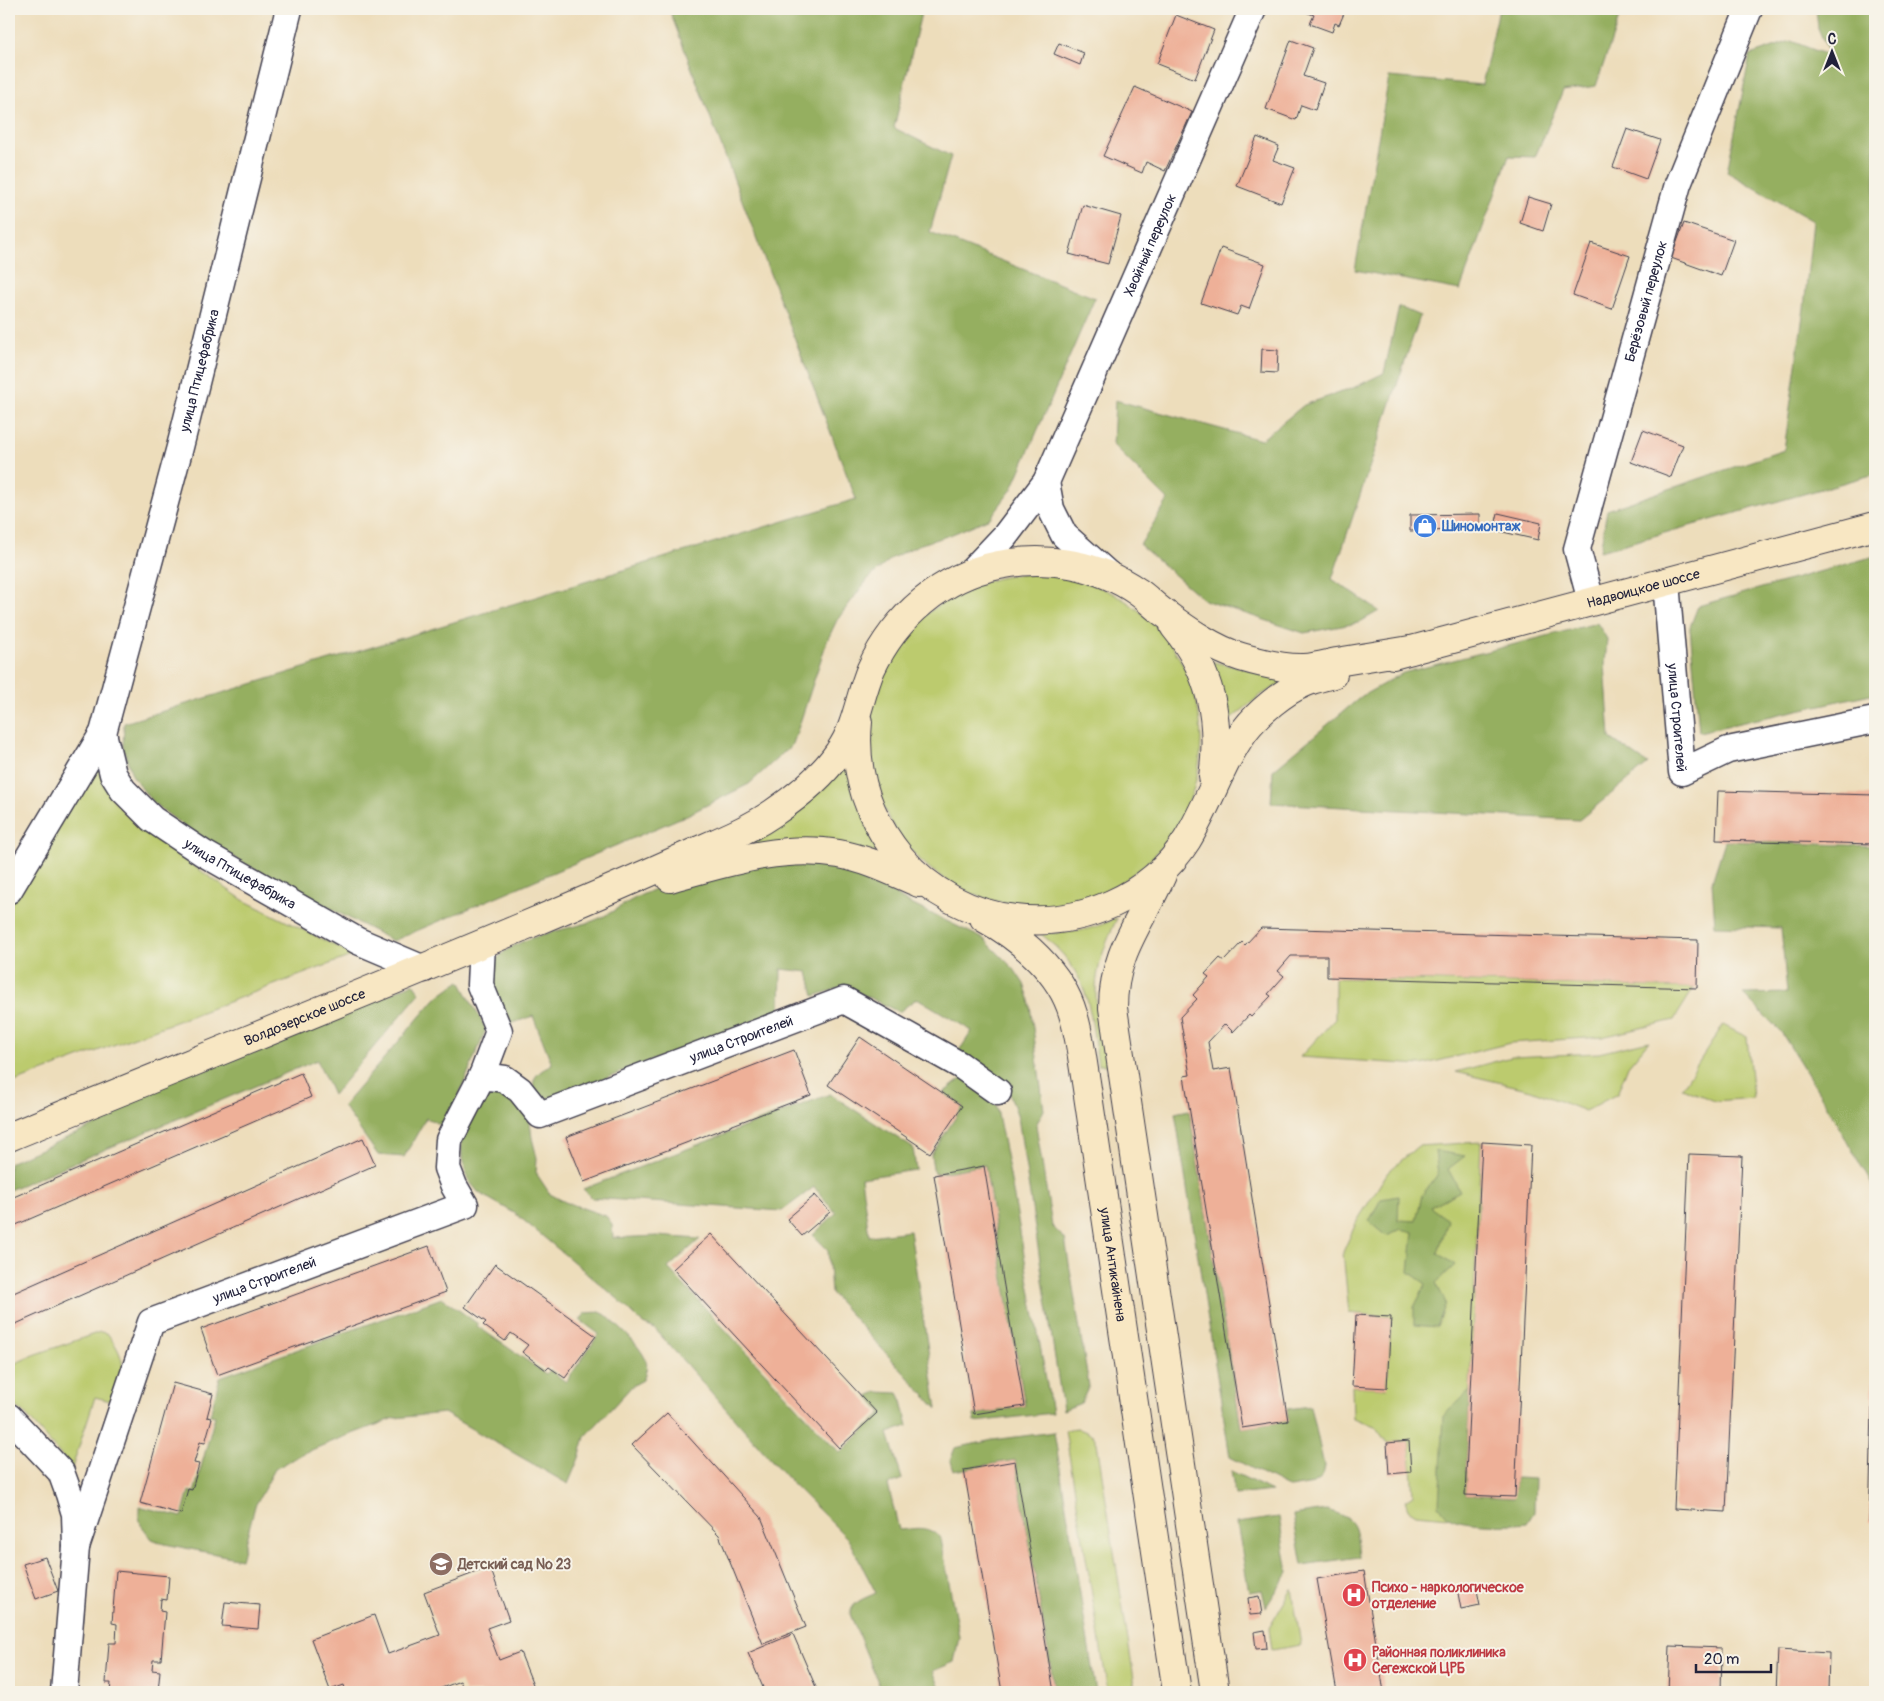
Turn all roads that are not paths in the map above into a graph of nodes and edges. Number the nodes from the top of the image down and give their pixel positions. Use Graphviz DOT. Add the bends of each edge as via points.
graph roads {
  1 [pos="289,9"];
  2 [pos="1253,9"];
  3 [pos="1749,9"];
  4 [pos="1046,482"];
  5 [pos="1875,526"];
  6 [pos="968,574"];
  7 [pos="1109,576"];
  8 [pos="1666,582"];
  9 [pos="1591,601"];
  10 [pos="1164,613"];
  11 [pos="1410,650"];
  12 [pos="860,706"];
  13 [pos="1875,720"];
  14 [pos="103,733"];
  15 [pos="1203,810"];
  16 [pos="1165,867"];
  17 [pos="9,890"];
  18 [pos="941,894"];
  19 [pos="598,896"];
  20 [pos="482,944"];
  21 [pos="424,968"];
  22 [pos="482,1076"];
  23 [pos="998,1092"];
  24 [pos="9,1137"];
  25 [pos="9,1417"];
  26 [pos="76,1547"];
  27 [pos="64,1692"];
  28 [pos="1177,1692"];
  29 [pos="1215,1692"];
  1 -- 14 [label="street, улица Птицефабрика" via="180,446"];
  2 -- 4 [label="street, Хвойный переулок"];
  3 -- 9 [label="street, Берёзовый переулок" via="1678,184 1577,549"];
  4 -- 6 [label="street, Хвойный переулок" via="1005,536"];
  4 -- 7 [label="street" via="1051,509 1064,535"];
  5 -- 8 [label="main road, Надвоицкое шоссе"];
  6 -- 7 [label="main road" via="996,565 1053,561 1082,566"];
  6 -- 12 [label="main road" via="937,590 909,613 887,640 870,672"];
  7 -- 10 [label="main road" via="1138,592"];
  8 -- 9 [label="main road, Надвоицкое шоссе"];
  8 -- 13 [label="street, улица Строителей" via="1682,772 1728,750"];
  9 -- 11 [label="main road, Надвоицкое шоссе"];
  10 -- 11 [label="main road" via="1222,651 1261,663 1304,668"];
  10 -- 15 [label="main road" via="1186,640 1203,672 1213,706 1217,741 1213,777"];
  11 -- 15 [label="main road" via="1303,683 1282,695 1246,729 1229,755"];
  12 -- 18 [label="main road" via="856,741 860,776 870,810 887,841 910,869"];
  12 -- 19 [label="main road" via="840,752 803,791 769,816"];
  14 -- 17 [label="street, улица Птицефабрика"];
  14 -- 21 [label="street, улица Птицефабрика" via="113,774 123,790 152,819 203,853 358,941"];
  15 -- 16 [label="main road" via="1187,840"];
  16 -- 18 [label="main road" via="1112,904 1064,918 1028,921 1006,918 985,913"];
  16 -- 29 [label="main road" via="1122,952 1116,971 1113,1008"];
  18 -- 19 [label="main road" via="872,863 816,851 737,859"];
  18 -- 28 [label="main road, улица Антикайнена" via="999,926 1020,942 1055,979 1067,996 1073,1013"];
  19 -- 20 [label="main road, Волдозерское шоссе"];
  20 -- 21 [label="main road, Волдозерское шоссе"];
  20 -- 22 [label="street, улица Строителей" via="480,985 499,1031"];
  21 -- 24 [label="main road, Волдозерское шоссе"];
  22 -- 23 [label="street, улица Строителей" via="505,1079 520,1090 540,1116 844,1000 960,1064"];
  22 -- 26 [label="street, улица Строителей" via="449,1140 447,1168 466,1205 151,1322"];
  25 -- 26 [label="street, улица Строителей" via="61,1472 75,1514"];
  26 -- 27 [label="street, улица Строителей"];
}
